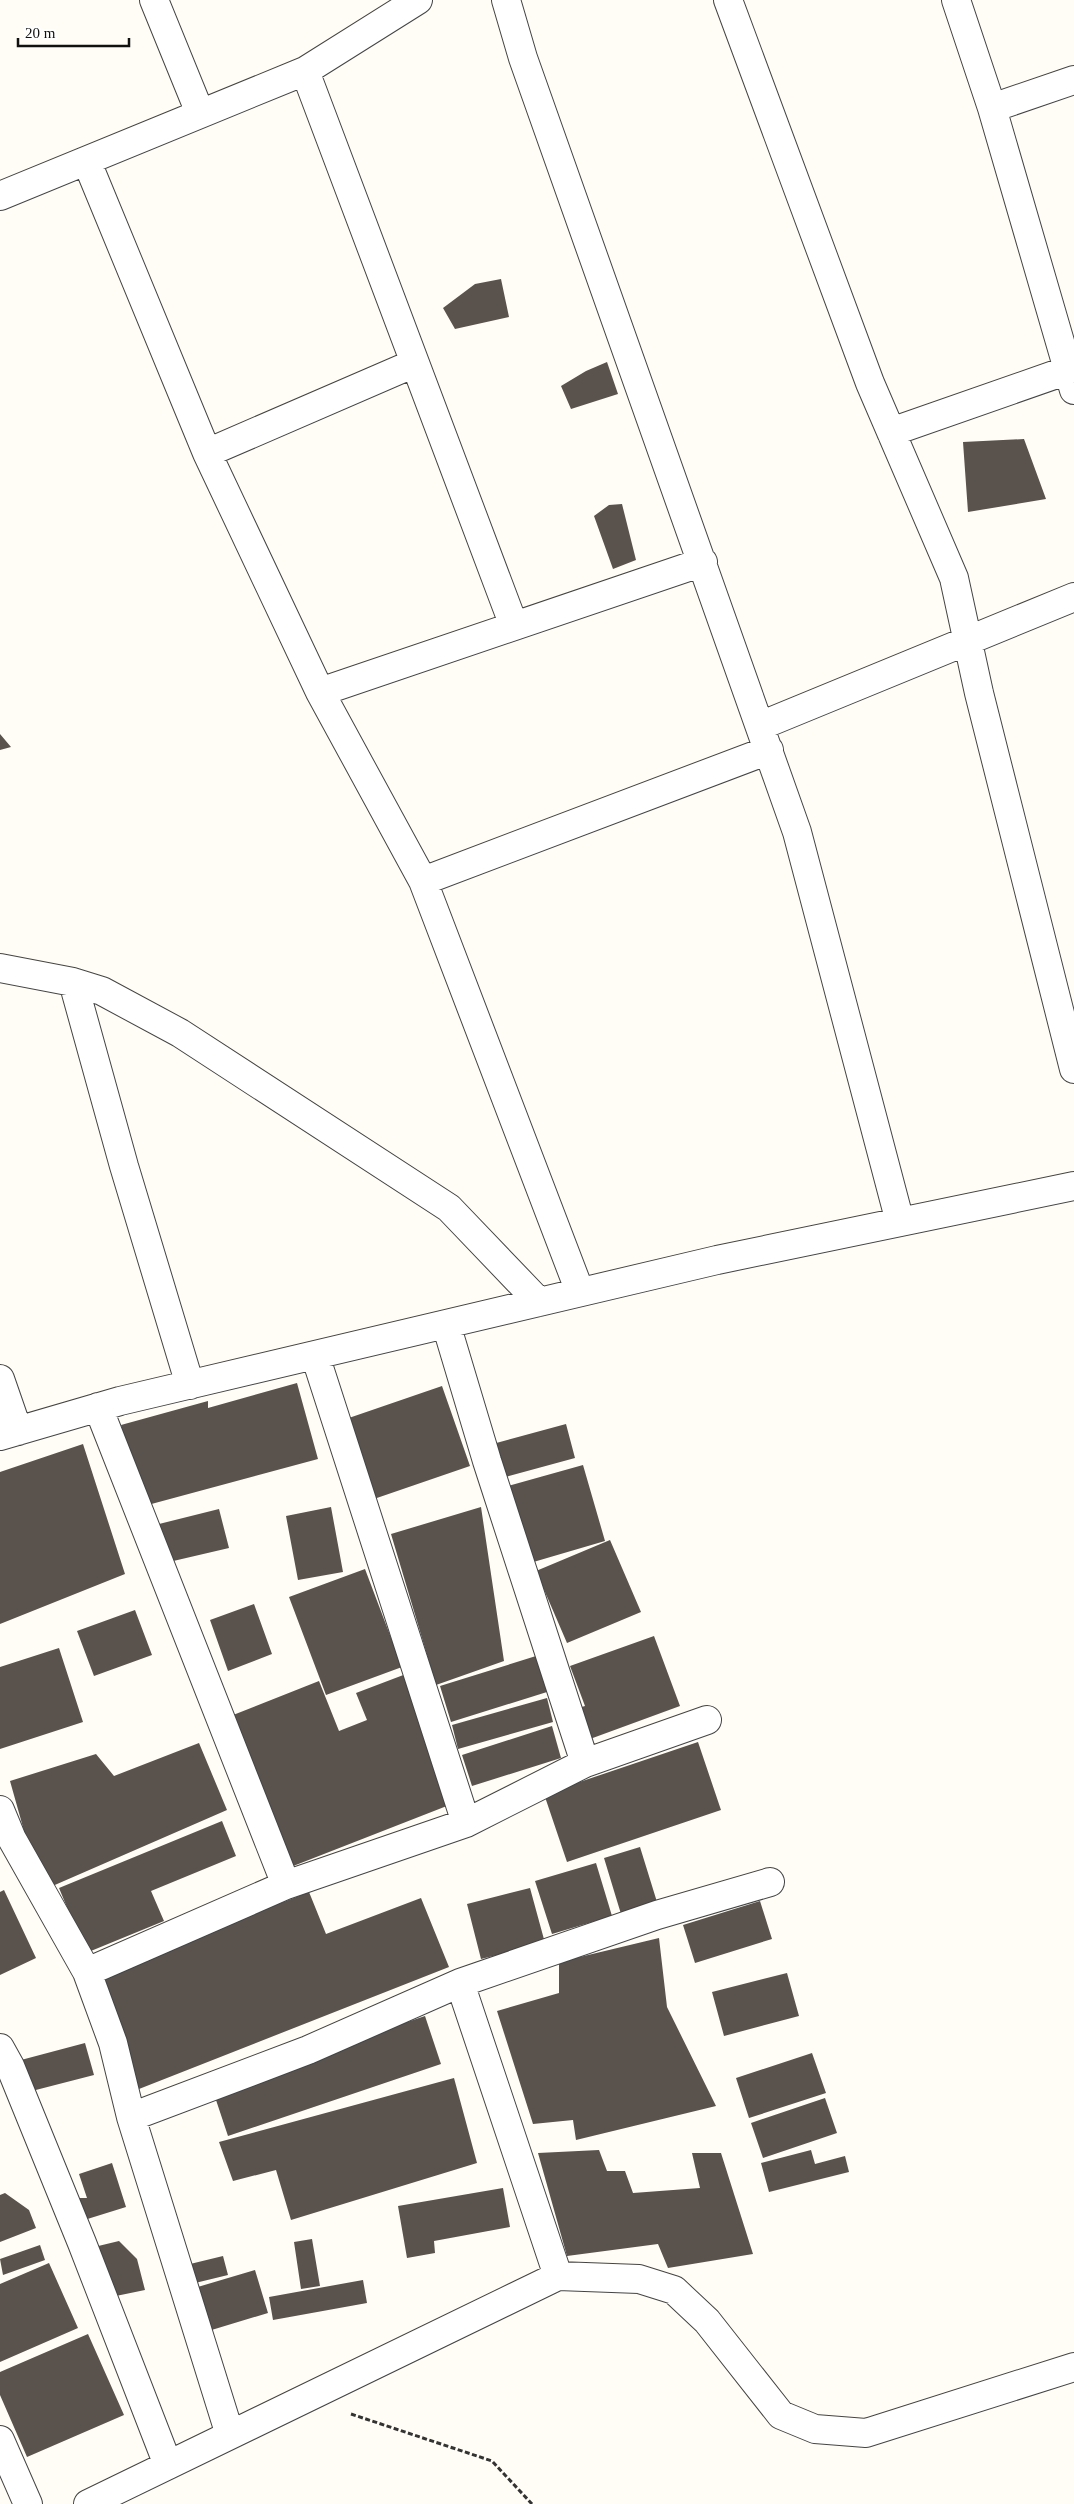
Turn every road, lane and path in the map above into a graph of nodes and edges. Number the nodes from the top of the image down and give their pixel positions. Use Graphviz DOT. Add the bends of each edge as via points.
graph roads {
  1 [pos="154,0"];
  2 [pos="418,0"];
  3 [pos="506,0"];
  4 [pos="728,0"];
  5 [pos="956,0"];
  6 [pos="304,71"];
  7 [pos="1074,80"];
  8 [pos="992,108"];
  9 [pos="200,112"];
  10 [pos="87,162"];
  11 [pos="0,196"];
  12 [pos="415,364"];
  13 [pos="1072,376"];
  14 [pos="891,432"];
  15 [pos="207,453"];
  16 [pos="703,562"];
  17 [pos="1074,597"];
  18 [pos="514,626"];
  19 [pos="966,640"];
  20 [pos="320,692"];
  21 [pos="765,738"];
  22 [pos="423,881"];
  23 [pos="0,968"];
  24 [pos="73,982"];
  25 [pos="1074,1069"];
  26 [pos="1074,1186"];
  27 [pos="900,1222"];
  28 [pos="580,1292"];
  29 [pos="539,1302"];
  30 [pos="446,1324"];
  31 [pos="315,1355"];
  32 [pos="0,1380"];
  33 [pos="190,1385"];
  34 [pos="98,1407"];
  35 [pos="9,1433"];
  36 [pos="707,1720"];
  37 [pos="586,1764"];
  38 [pos="0,1810"];
  39 [pos="466,1823"];
  40 [pos="770,1882"];
  41 [pos="286,1885"];
  42 [pos="87,1972"];
  43 [pos="460,1983"];
  44 [pos="0,2048"];
  45 [pos="131,2116"];
  46 [pos="558,2276"];
  47 [pos="1074,2367"];
  48 [pos="306,2398"];
  49 [pos="230,2435"];
  50 [pos="0,2440"];
  51 [pos="168,2465"];
  52 [pos="28,2504"];
  53 [pos="88,2504"];
  54 [pos="532,2504"];
  1 -- 9 [label="street"];
  2 -- 6 [label="street"];
  3 -- 16 [label="street" via="522,58"];
  4 -- 14 [label="street"];
  5 -- 8 [label="street"];
  6 -- 9 [label="street"];
  6 -- 12 [label="street"];
  7 -- 8 [label="street"];
  8 -- 13 [label="street"];
  9 -- 10 [label="street"];
  10 -- 11 [label="street"];
  10 -- 15 [label="street"];
  12 -- 15 [label="street"];
  12 -- 18 [label="street"];
  13 -- 14 [label="street"];
  14 -- 19 [label="street" via="954,578"];
  15 -- 20 [label="street"];
  16 -- 18 [label="street"];
  16 -- 21 [label="street"];
  17 -- 19 [label="street"];
  18 -- 20 [label="street"];
  19 -- 21 [label="street"];
  19 -- 25 [label="street"];
  20 -- 22 [label="street"];
  21 -- 22 [label="street"];
  21 -- 27 [label="street" via="797,832"];
  22 -- 28 [label="street"];
  23 -- 24 [label="street"];
  24 -- 29 [label="street" via="102,991 180,1033 449,1208"];
  24 -- 33 [label="street"];
  26 -- 27 [label="street"];
  27 -- 28 [label="street"];
  28 -- 29 [label="street"];
  29 -- 30 [label="street"];
  30 -- 31 [label="street"];
  30 -- 37 [label="street"];
  31 -- 33 [label="street"];
  31 -- 39 [label="street"];
  32 -- 35 [label="street"];
  33 -- 34 [label="street"];
  34 -- 35 [label="street"];
  34 -- 41 [label="street"];
  36 -- 37 [label="street"];
  37 -- 39 [label="street"];
  38 -- 42 [label="street" via="12,1839"];
  39 -- 41 [label="street"];
  40 -- 43 [label="street" via="657,1915"];
  41 -- 42 [label="street"];
  42 -- 45 [label="street" via="113,2043"];
  43 -- 45 [label="street" via="308,2050"];
  43 -- 46 [label="street"];
  44 -- 51 [label="street" via="82,2243"];
  45 -- 49 [label="street"];
  46 -- 47 [label="street" via="639,2279 674,2290 707,2321 781,2416 815,2429 866,2433"];
  46 -- 48 [label="street"];
  48 -- 49 [label="street"];
  48 -- 54 [label="path" via="492,2461"];
  49 -- 51 [label="street"];
  50 -- 52 [label="street"];
  51 -- 53 [label="street"];
}
